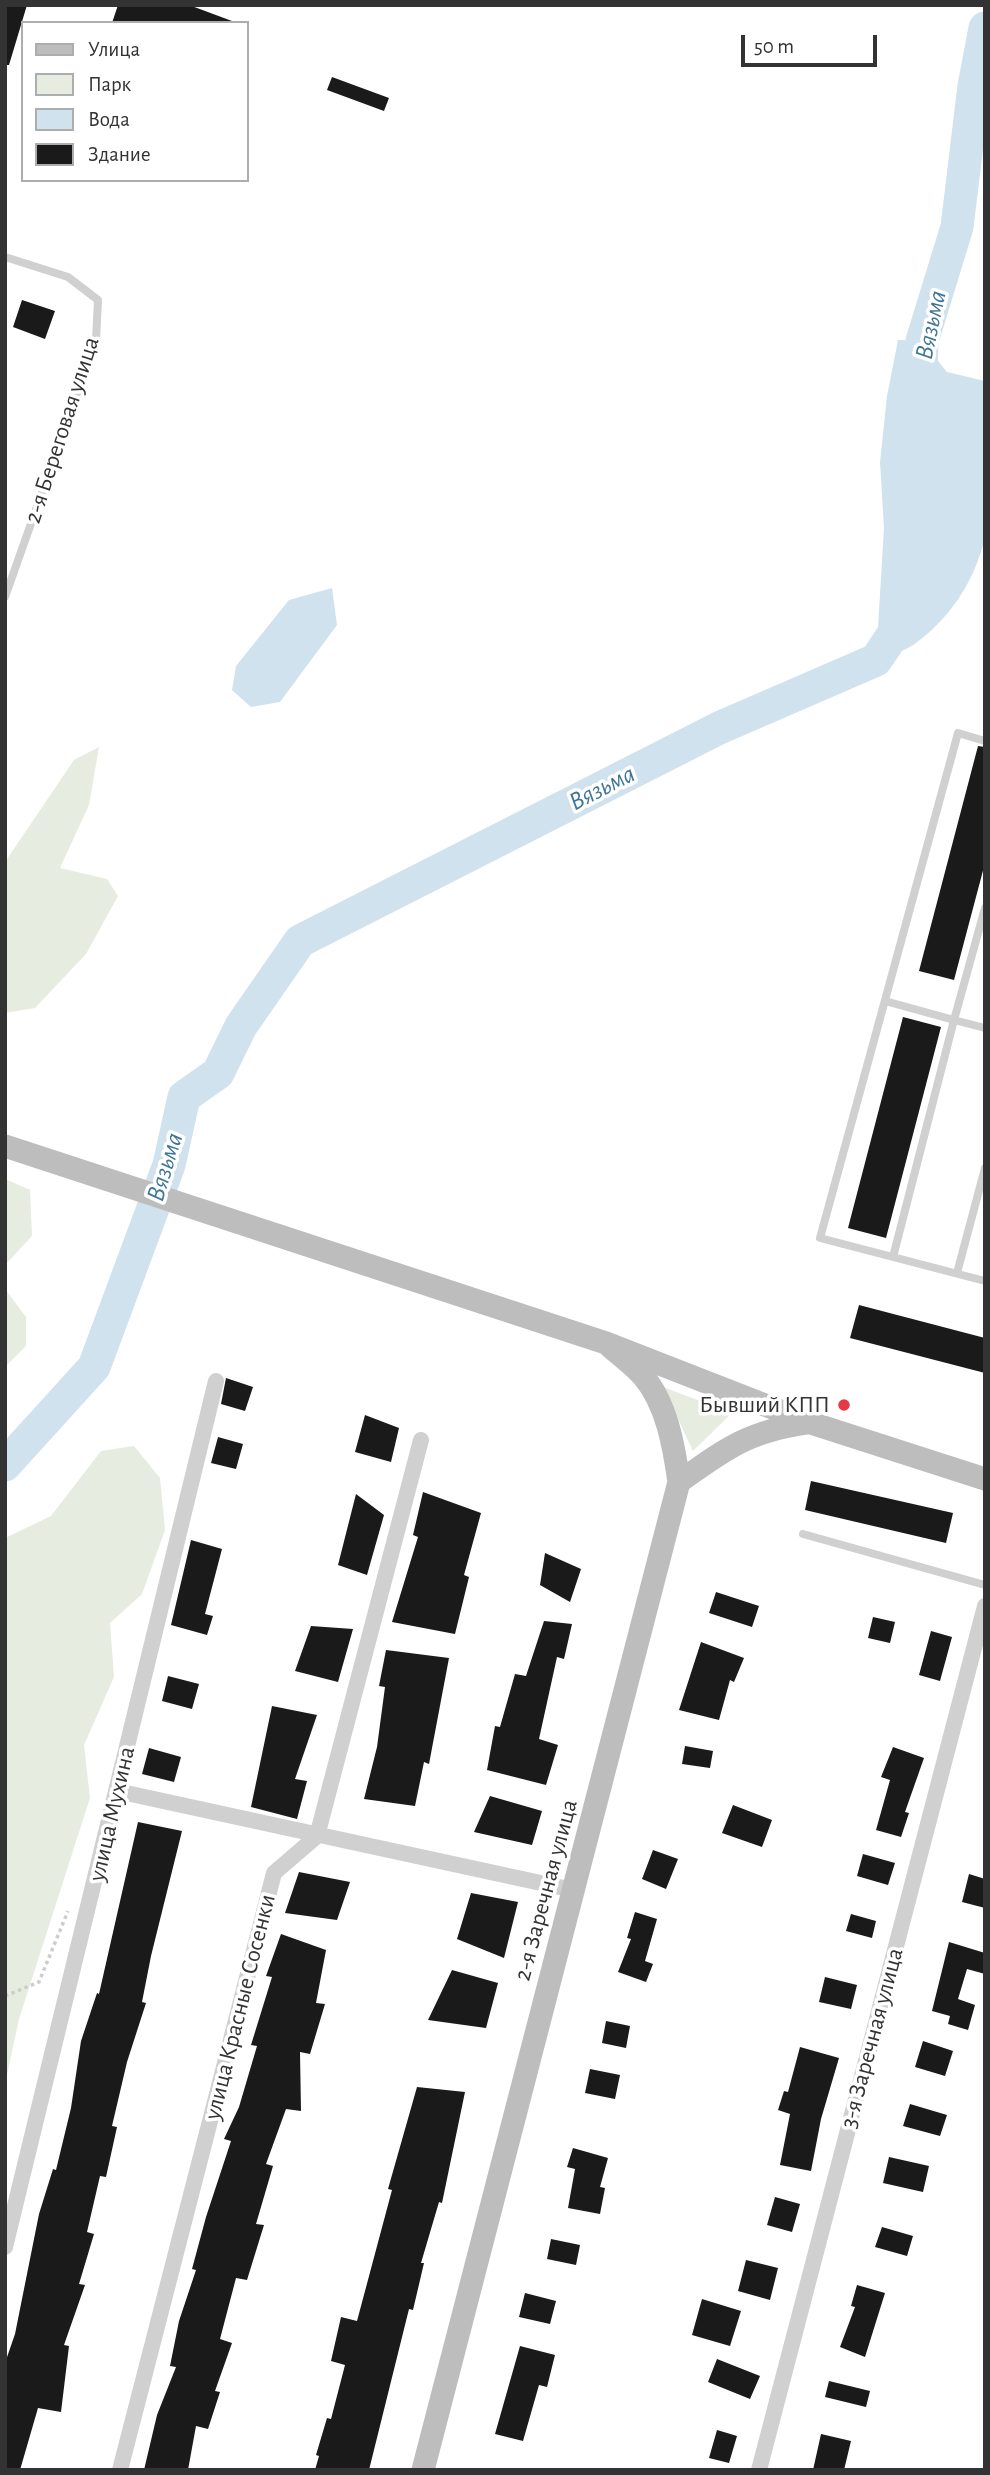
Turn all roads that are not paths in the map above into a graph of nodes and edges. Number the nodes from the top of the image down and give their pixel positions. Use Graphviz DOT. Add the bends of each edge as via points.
graph roads {
  1 [pos="5,257"];
  2 [pos="5,597"];
  3 [pos="985,741"];
  4 [pos="985,908"];
  5 [pos="885,1001"];
  6 [pos="954,1020"];
  7 [pos="985,1028"];
  8 [pos="5,1146"];
  9 [pos="985,1168"];
  10 [pos="893,1257"];
  11 [pos="957,1273"];
  12 [pos="985,1280"];
  13 [pos="606,1343"];
  14 [pos="216,1381"];
  15 [pos="811,1423"];
  16 [pos="421,1440"];
  17 [pos="985,1479"];
  18 [pos="679,1482"];
  19 [pos="803,1534"];
  20 [pos="985,1586"];
  21 [pos="985,1606"];
  22 [pos="117,1791"];
  23 [pos="317,1836"];
  24 [pos="573,1890"];
  25 [pos="5,2247"];
  26 [pos="120,2470"];
  27 [pos="423,2470"];
  28 [pos="759,2470"];
  1 -- 2 [label="lane, 2-я Береговая улица" via="68,277 98,300 96,340"];
  3 -- 5 [label="lane" via="958,733"];
  4 -- 6 [label="lane"];
  5 -- 6 [label="lane"];
  5 -- 10 [label="lane" via="820,1238"];
  6 -- 7 [label="lane"];
  6 -- 10 [label="lane"];
  8 -- 13 [label="main road"];
  9 -- 11 [label="lane"];
  10 -- 11 [label="lane"];
  11 -- 12 [label="lane"];
  13 -- 15 [label="main road"];
  13 -- 18 [label="main road, 2-я Заречная улица" via="643,1376 655,1398 674,1444"];
  14 -- 22 [label="street, улица Мухина"];
  15 -- 17 [label="main road"];
  15 -- 18 [label="main road" via="767,1429 738,1442"];
  16 -- 23 [label="street"];
  18 -- 24 [label="main road, 2-я Заречная улица"];
  19 -- 20 [label="lane"];
  21 -- 28 [label="street, 3-я Заречная улица"];
  22 -- 23 [label="street"];
  22 -- 25 [label="street, улица Мухина"];
  23 -- 24 [label="street"];
  23 -- 26 [label="street, улица Красные Сосенки" via="274,1873"];
  24 -- 27 [label="main road, 2-я Заречная улица"];
}
